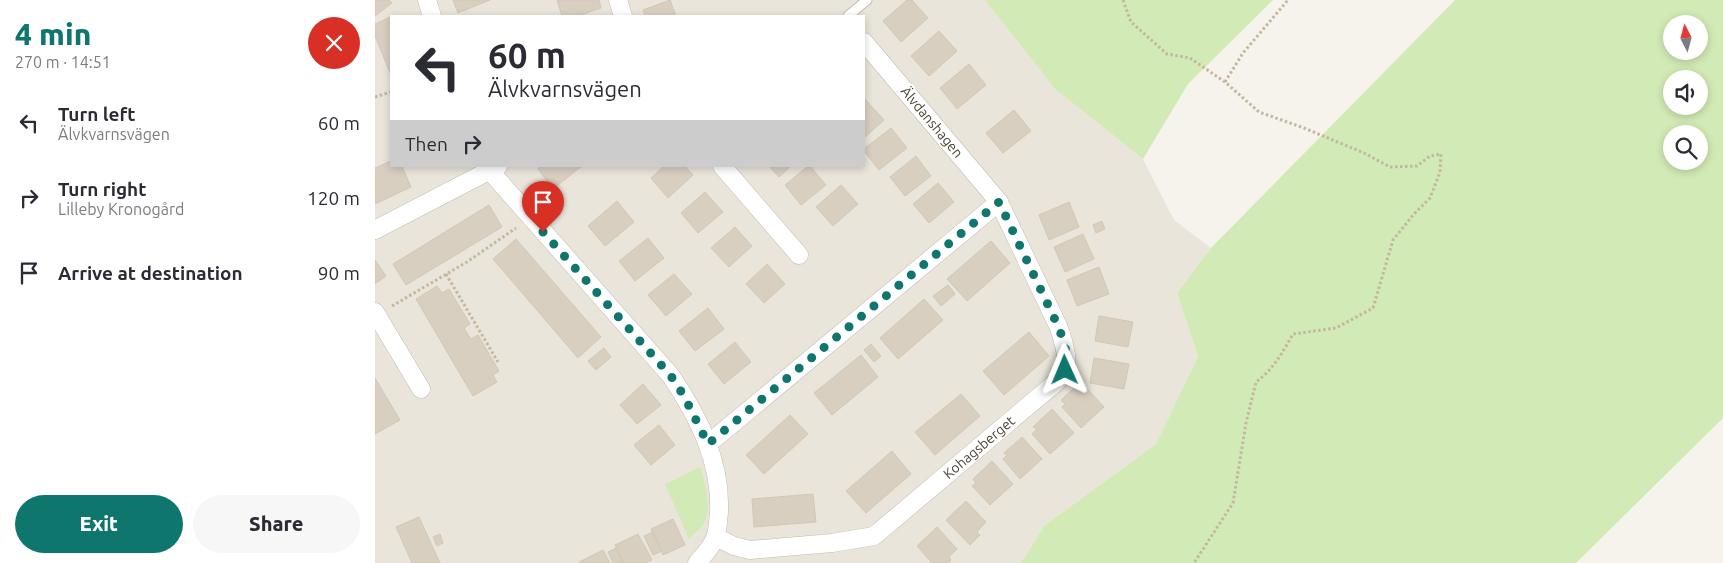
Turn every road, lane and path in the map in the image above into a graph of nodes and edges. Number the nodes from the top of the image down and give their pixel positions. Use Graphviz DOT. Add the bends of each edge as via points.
graph roads {
  1 [pos="427,0"];
  2 [pos="618,0"];
  3 [pos="867,0"];
  4 [pos="1123,0"];
  5 [pos="1288,0"];
  6 [pos="432,15"];
  7 [pos="623,15"];
  8 [pos="849,15"];
  9 [pos="865,43"];
  10 [pos="1225,82"];
  11 [pos="390,92"];
  12 [pos="375,97"];
  13 [pos="723,167"];
  14 [pos="492,168"];
  15 [pos="999,202"];
  16 [pos="531,217"];
  17 [pos="375,230"];
  18 [pos="799,254"];
  19 [pos="446,274"];
  20 [pos="376,314"];
  21 [pos="498,362"];
  22 [pos="421,390"];
  23 [pos="708,444"];
  24 [pos="716,537"];
  25 [pos="697,563"];
  26 [pos="1194,563"];
  1 -- 6 [label="street"];
  2 -- 7 [label="street"];
  3 -- 8 [label="lane"];
  4 -- 10 [label="path" via="1131,22 1167,54 1190,58"];
  5 -- 10 [label="path" via="1243,53"];
  9 -- 15 [label="street, Älvdanshagen"];
  10 -- 26 [label="path" via="1259,112 1364,153 1390,167 1417,166 1430,156 1441,154 1440,172 1430,198 1393,240 1373,308 1336,328 1293,334 1283,352 1256,382 1233,503"];
  11 -- 12 [label="path"];
  13 -- 18 [label="street"];
  14 -- 16 [label="street"];
  14 -- 17 [label="street"];
  15 -- 23 [label="street"];
  15 -- 24 [label="street, Kohagsberget" via="1065,346 1068,361 1058,381 874,536 750,550"];
  16 -- 19 [label="path"];
  16 -- 23 [label="street" via="671,376"];
  19 -- 20 [label="path"];
  19 -- 21 [label="path"];
  20 -- 22 [label="street"];
  23 -- 24 [label="street" via="717,471"];
  24 -- 25 [label="street"];
}
